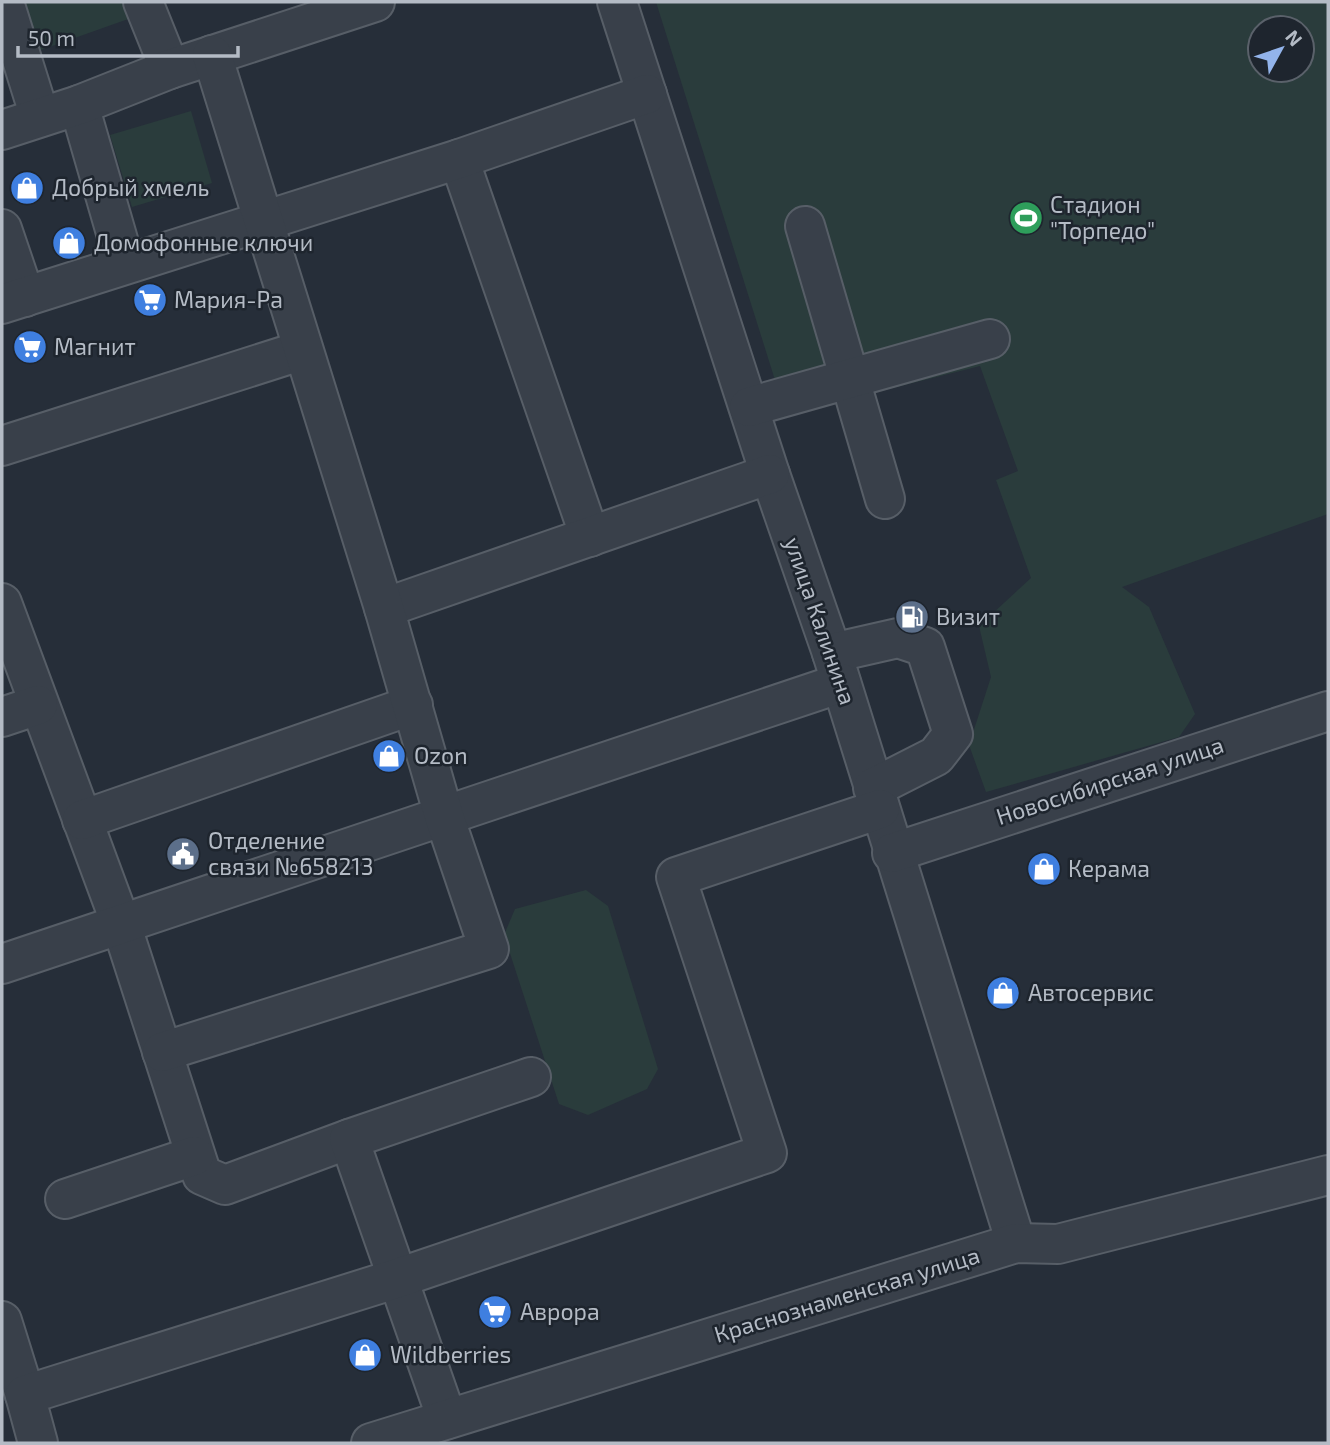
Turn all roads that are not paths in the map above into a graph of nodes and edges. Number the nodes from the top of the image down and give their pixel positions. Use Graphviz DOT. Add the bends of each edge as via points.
graph roads {
  1 [pos="4,2"];
  2 [pos="144,2"];
  3 [pos="374,2"];
  4 [pos="617,2"];
  5 [pos="212,55"];
  6 [pos="170,69"];
  7 [pos="647,94"];
  8 [pos="79,105"];
  9 [pos="40,117"];
  10 [pos="2,130"];
  11 [pos="458,159"];
  12 [pos="262,222"];
  13 [pos="805,226"];
  14 [pos="2,229"];
  15 [pos="125,264"];
  16 [pos="13,300"];
  17 [pos="990,339"];
  18 [pos="303,351"];
  19 [pos="851,379"];
  20 [pos="749,407"];
  21 [pos="2,446"];
  22 [pos="769,474"];
  23 [pos="885,499"];
  24 [pos="590,537"];
  25 [pos="2,603"];
  26 [pos="384,608"];
  27 [pos="837,668"];
  28 [pos="38,705"];
  29 [pos="413,705"];
  30 [pos="1328,711"];
  31 [pos="2,717"];
  32 [pos="876,799"];
  33 [pos="444,816"];
  34 [pos="82,820"];
  35 [pos="892,853"];
  36 [pos="121,923"];
  37 [pos="2,964"];
  38 [pos="162,1052"];
  39 [pos="531,1077"];
  40 [pos="349,1139"];
  41 [pos="194,1156"];
  42 [pos="1328,1175"];
  43 [pos="65,1199"];
  44 [pos="1016,1243"];
  45 [pos="398,1278"];
  46 [pos="2,1321"];
  47 [pos="25,1395"];
  48 [pos="447,1419"];
  49 [pos="38,1443"];
  50 [pos="371,1443"];
  1 -- 9 [label="street"];
  2 -- 6 [label="street"];
  3 -- 5 [label="street"];
  4 -- 7 [label="street, улица Калинина"];
  5 -- 6 [label="street"];
  5 -- 12 [label="street"];
  6 -- 8 [label="street"];
  7 -- 11 [label="street"];
  7 -- 20 [label="street, улица Калинина"];
  8 -- 9 [label="street"];
  8 -- 15 [label="street"];
  9 -- 10 [label="street"];
  11 -- 12 [label="street"];
  11 -- 24 [label="street"];
  12 -- 15 [label="street"];
  12 -- 18 [label="street"];
  13 -- 19 [label="street"];
  14 -- 16 [label="street"];
  15 -- 16 [label="street"];
  17 -- 19 [label="street"];
  18 -- 21 [label="street"];
  18 -- 26 [label="street"];
  19 -- 20 [label="street"];
  19 -- 23 [label="street"];
  20 -- 22 [label="street, улица Калинина"];
  22 -- 24 [label="street"];
  22 -- 27 [label="street, улица Калинина"];
  24 -- 26 [label="street"];
  25 -- 28 [label="street"];
  26 -- 29 [label="street"];
  27 -- 32 [label="street, улица Калинина"];
  27 -- 32 [label="street" via="898,638 925,647 953,734 936,757"];
  27 -- 33 [label="street"];
  28 -- 31 [label="street"];
  28 -- 34 [label="street"];
  29 -- 33 [label="street"];
  29 -- 34 [label="street"];
  30 -- 35 [label="street, Новосибирская улица"];
  32 -- 35 [label="street, улица Калинина"];
  32 -- 45 [label="street" via="676,877 767,1153"];
  33 -- 36 [label="street"];
  33 -- 38 [label="street" via="489,949"];
  34 -- 36 [label="street"];
  35 -- 44 [label="street, улица Калинина"];
  36 -- 37 [label="street"];
  36 -- 38 [label="street"];
  38 -- 41 [label="street"];
  39 -- 40 [label="street"];
  40 -- 41 [label="street" via="225,1185 202,1175"];
  40 -- 45 [label="street"];
  41 -- 43 [label="street"];
  42 -- 44 [label="street, Краснознаменская улица" via="1058,1244"];
  44 -- 48 [label="street, Краснознаменская улица"];
  45 -- 47 [label="street"];
  45 -- 48 [label="street"];
  46 -- 47 [label="street"];
  47 -- 49 [label="street"];
  48 -- 50 [label="street, Краснознаменская улица"];
}
